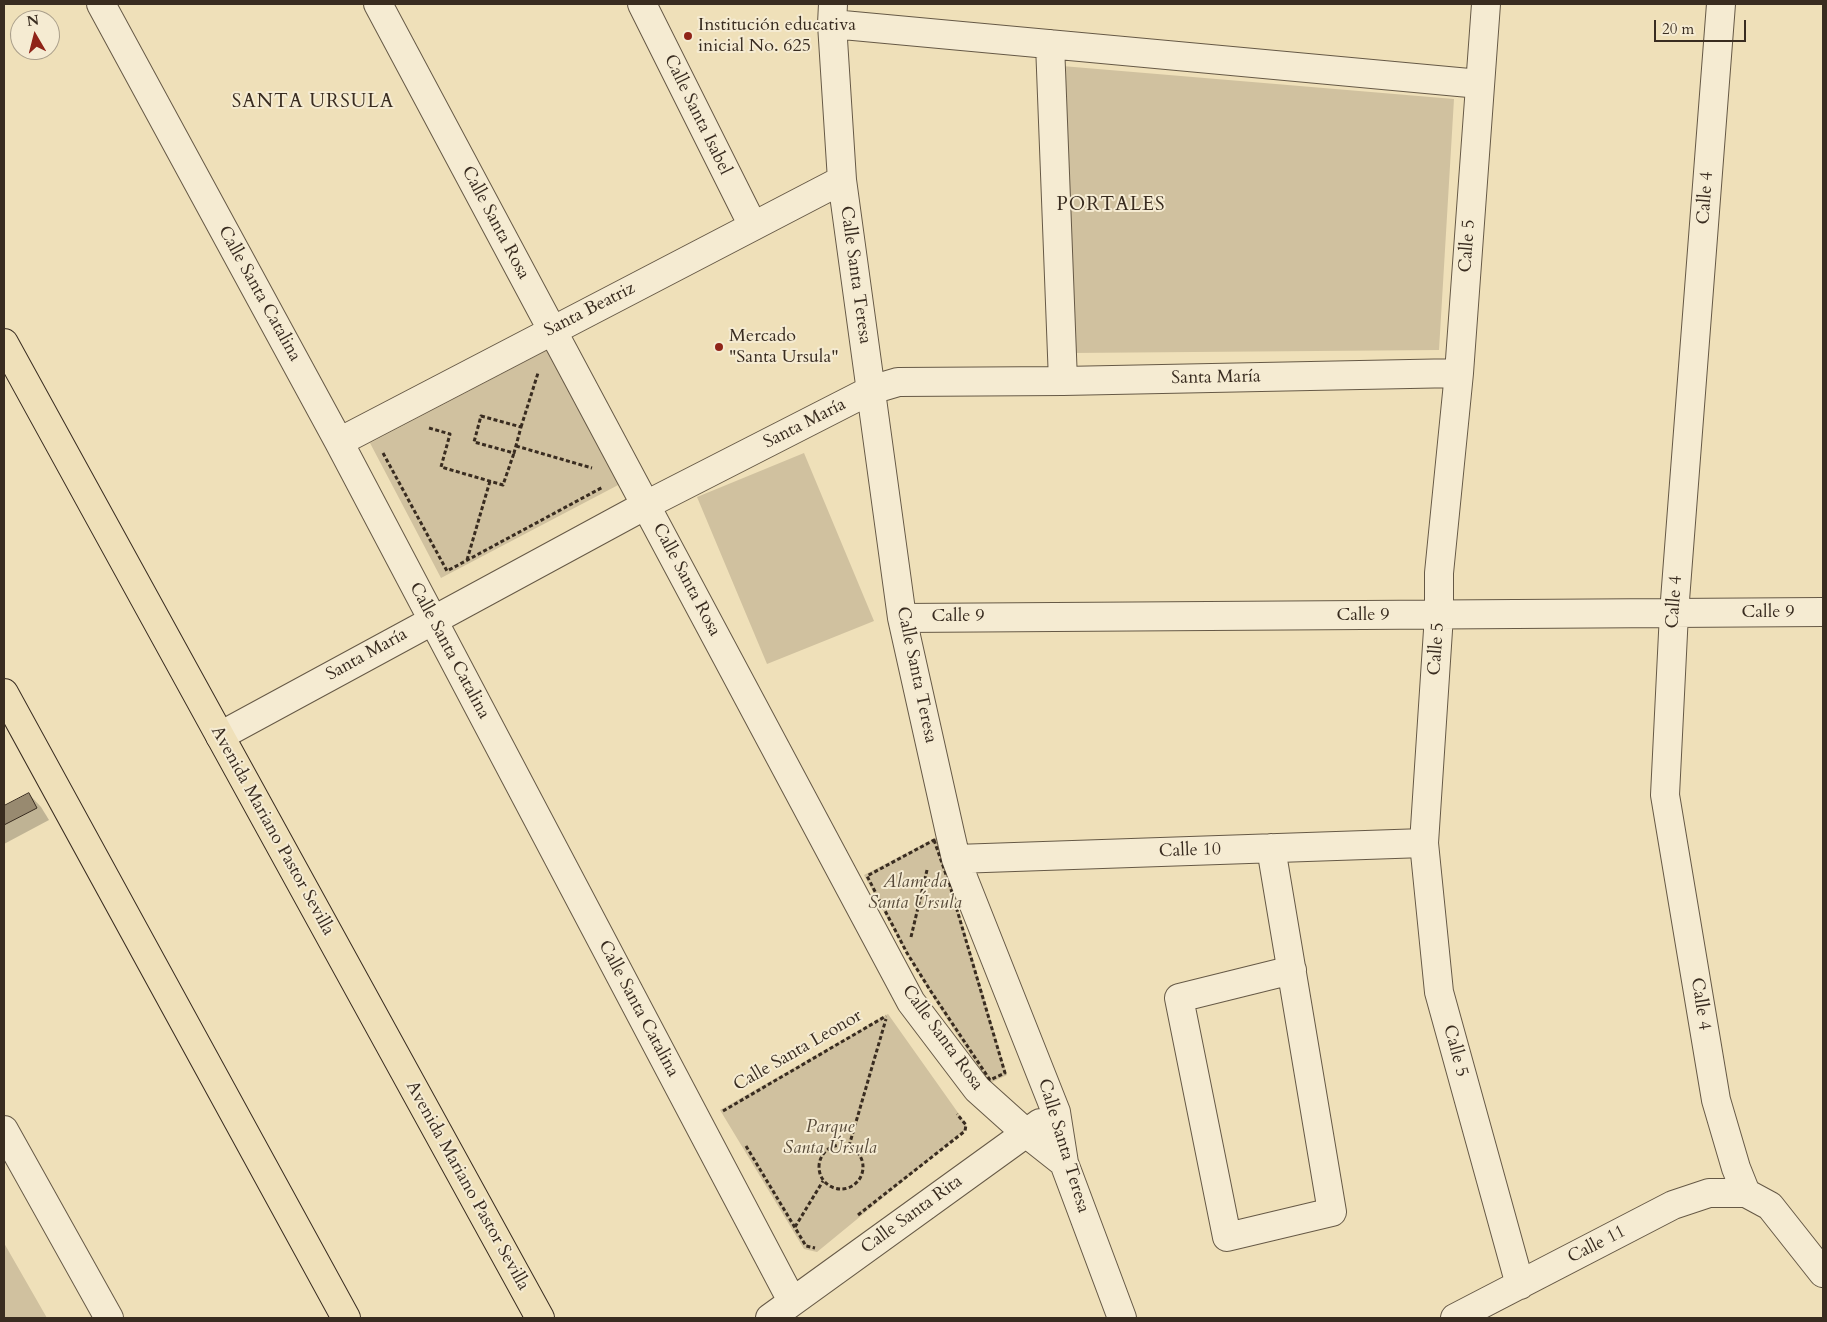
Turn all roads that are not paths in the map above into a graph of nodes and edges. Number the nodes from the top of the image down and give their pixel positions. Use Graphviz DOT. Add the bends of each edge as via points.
graph roads {
  1 [pos="101,4"];
  2 [pos="378,4"];
  3 [pos="642,4"];
  4 [pos="1486,4"];
  5 [pos="1721,4"];
  6 [pos="833,14"];
  7 [pos="1050,44"];
  8 [pos="1480,84"];
  9 [pos="842,180"];
  10 [pos="753,226"];
  11 [pos="552,330"];
  12 [pos="4,343"];
  13 [pos="1459,373"];
  14 [pos="1063,381"];
  15 [pos="871,390"];
  16 [pos="339,442"];
  17 [pos="646,505"];
  18 [pos="1823,612"];
  19 [pos="1674,613"];
  20 [pos="1439,615"];
  21 [pos="902,618"];
  22 [pos="432,620"];
  23 [pos="4,693"];
  24 [pos="220,736"];
  25 [pos="1424,843"];
  26 [pos="943,845"];
  27 [pos="1272,848"];
  28 [pos="1292,970"];
  29 [pos="1056,1112"];
  30 [pos="4,1130"];
  31 [pos="1026,1133"];
  32 [pos="1064,1163"];
  33 [pos="1746,1193"];
  34 [pos="1823,1273"];
  35 [pos="1520,1285"];
  36 [pos="792,1301"];
  37 [pos="109,1318"];
  38 [pos="346,1318"];
  39 [pos="540,1318"];
  40 [pos="770,1318"];
  41 [pos="1122,1318"];
  42 [pos="1455,1318"];
  1 -- 16 [label="street, Calle Santa Catalina"];
  2 -- 11 [label="street, Calle Santa Rosa"];
  3 -- 10 [label="street, Calle Santa Isabel"];
  4 -- 8 [label="street, Calle 5"];
  5 -- 19 [label="street, Calle 4"];
  6 -- 7 [label="street"];
  6 -- 9 [label="street, Calle Santa Teresa"];
  7 -- 8 [label="street"];
  7 -- 14 [label="street"];
  8 -- 13 [label="street, Calle 5"];
  9 -- 10 [label="street, Santa Beatriz"];
  9 -- 15 [label="street, Calle Santa Teresa"];
  10 -- 11 [label="street, Santa Beatriz"];
  11 -- 16 [label="street, Santa Beatriz"];
  11 -- 17 [label="street, Calle Santa Rosa"];
  12 -- 24 [label="main road, Avenida Mariano Pastor Sevilla"];
  13 -- 14 [label="street, Santa María"];
  13 -- 20 [label="street, Calle 5" via="1439,573"];
  14 -- 15 [label="street, Santa María" via="898,382"];
  15 -- 17 [label="street, Santa María"];
  15 -- 21 [label="street, Calle Santa Teresa"];
  16 -- 22 [label="street, Calle Santa Catalina"];
  17 -- 22 [label="street, Santa María"];
  17 -- 31 [label="street, Calle Santa Rosa" via="911,1002 977,1090"];
  18 -- 19 [label="street, Calle 9"];
  19 -- 20 [label="street, Calle 9"];
  19 -- 33 [label="street, Calle 4" via="1665,795 1716,1100"];
  20 -- 21 [label="street, Calle 9"];
  20 -- 25 [label="street, Calle 5"];
  21 -- 26 [label="street, Calle Santa Teresa"];
  22 -- 24 [label="street, Santa María"];
  22 -- 36 [label="street, Calle Santa Catalina"];
  23 -- 38 [label="main road"];
  24 -- 39 [label="main road, Avenida Mariano Pastor Sevilla"];
  25 -- 27 [label="street, Calle 10"];
  25 -- 35 [label="street, Calle 5" via="1439,992"];
  26 -- 27 [label="street, Calle 10"];
  26 -- 29 [label="street, Calle Santa Teresa"];
  27 -- 28 [label="street"];
  28 -- 28 [label="street" via="1332,1212 1227,1237 1179,998"];
  29 -- 31 [label="street, Calle Santa Rita"];
  29 -- 32 [label="street, Calle Santa Teresa"];
  30 -- 37 [label="street"];
  31 -- 32 [label="street, Calle Santa Rosa"];
  31 -- 36 [label="street, Calle Santa Rita"];
  32 -- 41 [label="street, Calle Santa Teresa"];
  33 -- 34 [label="street" via="1770,1206"];
  33 -- 35 [label="street, Calle 11" via="1709,1193 1673,1206"];
  35 -- 42 [label="street, Calle 11"];
  36 -- 40 [label="street, Calle Santa Rita"];
}
